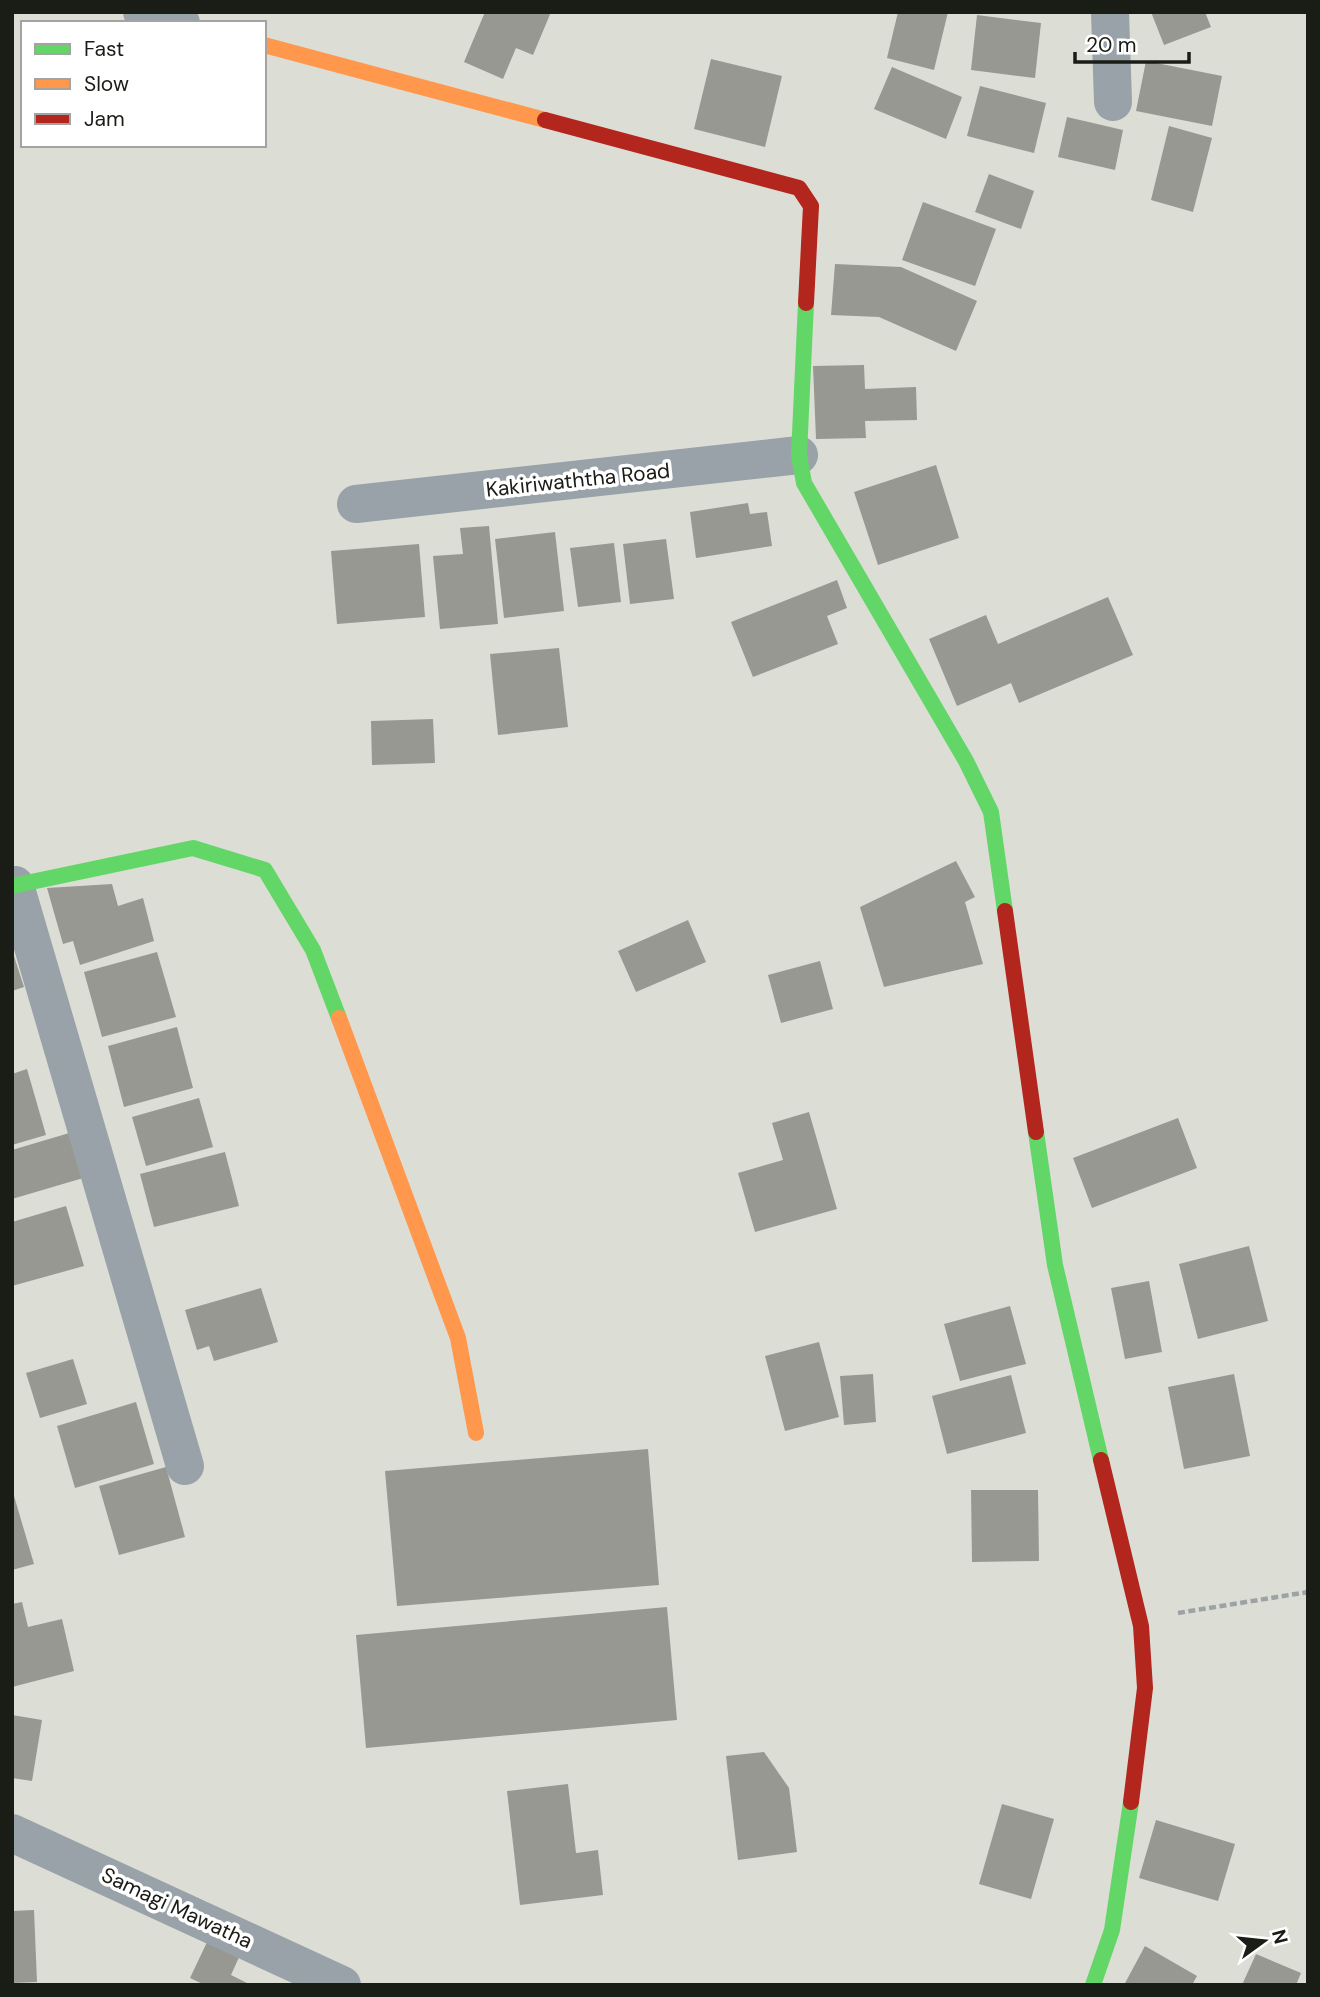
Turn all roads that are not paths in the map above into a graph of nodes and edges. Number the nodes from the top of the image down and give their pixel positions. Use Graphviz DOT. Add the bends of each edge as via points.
graph roads {
  1 [pos="142,12"];
  2 [pos="1110,12"];
  3 [pos="174,21"];
  4 [pos="266,46"];
  5 [pos="1113,102"];
  6 [pos="799,455"];
  7 [pos="356,504"];
  8 [pos="14,885"];
  9 [pos="476,1433"];
  10 [pos="185,1466"];
  11 [pos="12,1833"];
  12 [pos="342,1985"];
  13 [pos="1093,1985"];
  1 -- 3 [label="street"];
  2 -- 5 [label="street"];
  4 -- 6 [label="street" via="799,188 811,206"];
  6 -- 7 [label="street, Kakiriwaththa Road"];
  6 -- 13 [label="street" via="804,483 967,761 991,812 1055,1265 1139,1619 1145,1688 1134,1781 1112,1930"];
  8 -- 9 [label="street" via="193,848 265,870 313,950 457,1338"];
  8 -- 10 [label="street"];
  11 -- 12 [label="street, Samagi Mawatha"];
}
